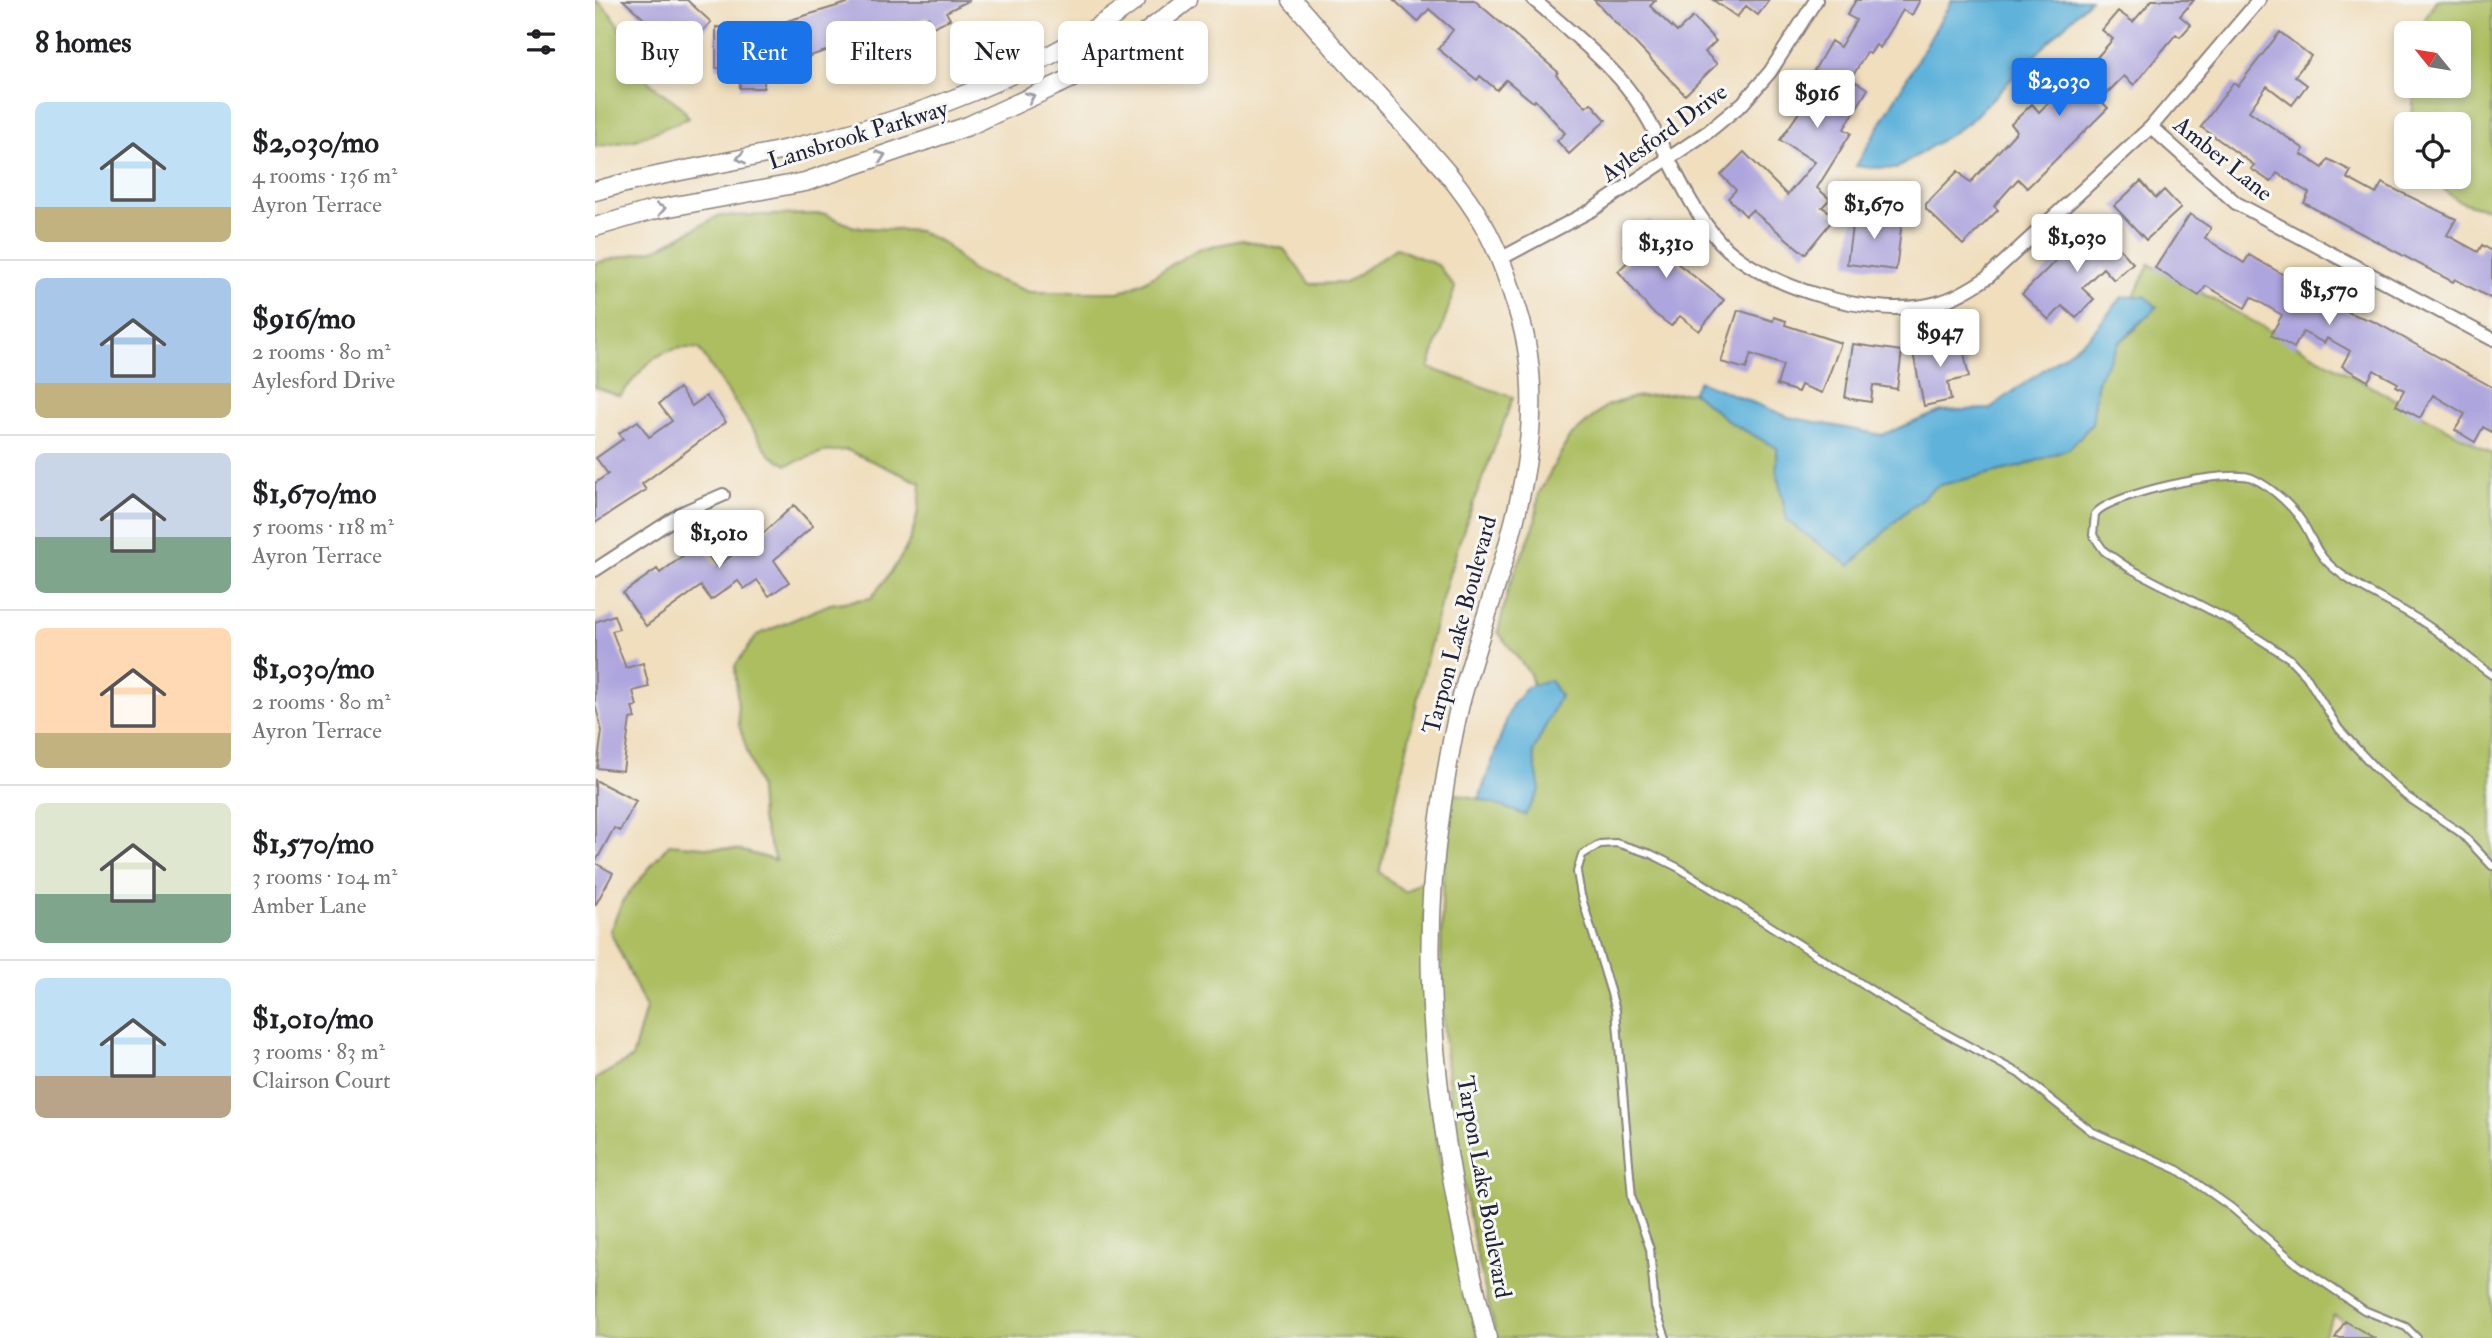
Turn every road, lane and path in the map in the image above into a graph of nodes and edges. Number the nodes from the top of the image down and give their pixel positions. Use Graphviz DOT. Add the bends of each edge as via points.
graph roads {
  1 [pos="1136,0"];
  2 [pos="1188,0"];
  3 [pos="1292,0"];
  4 [pos="1534,0"];
  5 [pos="1816,0"];
  6 [pos="2259,0"];
  7 [pos="2151,127"];
  8 [pos="1669,156"];
  9 [pos="595,191"];
  10 [pos="595,227"];
  11 [pos="1500,259"];
  12 [pos="2492,339"];
  13 [pos="723,495"];
  14 [pos="595,570"];
  15 [pos="2492,675"];
  16 [pos="2492,866"];
  17 [pos="1487,1338"];
  18 [pos="1667,1338"];
  19 [pos="2417,1338"];
  1 -- 9 [label="street, Lansbrook Parkway, one-way" via="1093,33 907,118"];
  10 -- 2 [label="street, Lansbrook Parkway, one-way" via="653,210 805,182 968,127 1109,61"];
  3 -- 11 [label="street, Tarpon Lake Boulevard" via="1456,186 1482,222"];
  4 -- 8 [label="street" via="1621,80"];
  5 -- 8 [label="street, Aylesford Drive" via="1743,103"];
  6 -- 7 [label="street"];
  7 -- 8 [label="street" via="1988,277 1934,304 1912,306 1878,307 1807,292 1751,269 1720,242 1696,210"];
  7 -- 12 [label="street, Amber Lane" via="2236,203"];
  8 -- 11 [label="street, Aylesford Drive" via="1592,210"];
  11 -- 17 [label="street, Tarpon Lake Boulevard" via="1527,352 1529,445 1513,524 1460,706 1449,760 1438,835 1432,964 1443,1115"];
  13 -- 14 [label="street" via="684,512"];
  15 -- 16 [label="lane" via="2426,624 2336,570 2321,556 2295,513 2264,485 2246,476 2185,482 2116,499 2095,514 2093,535 2104,551 2289,658 2306,676 2339,729 2375,768 2406,796 2461,833"];
  18 -- 19 [label="lane" via="1655,1307 1650,1249 1629,1177 1616,1010 1577,872 1582,855 1600,844 1630,845 1735,901 1912,1016 2018,1073 2091,1130 2200,1184 2298,1265 2364,1310 2406,1327"];
}
